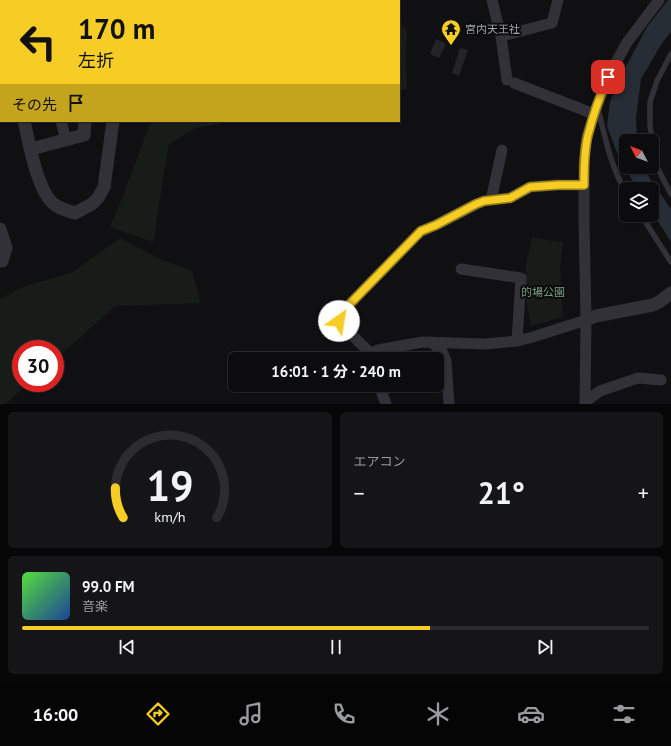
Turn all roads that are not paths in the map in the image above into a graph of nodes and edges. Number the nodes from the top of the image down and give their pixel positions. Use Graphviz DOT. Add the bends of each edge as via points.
graph roads {
  1 [pos="492,0"];
  2 [pos="558,0"];
  3 [pos="660,0"];
  4 [pos="502,36"];
  5 [pos="671,54"];
  6 [pos="595,110"];
  7 [pos="24,122"];
  8 [pos="61,122"];
  9 [pos="85,122"];
  10 [pos="113,122"];
  11 [pos="66,140"];
  12 [pos="31,149"];
  13 [pos="502,150"];
  14 [pos="620,182"];
  15 [pos="584,185"];
  16 [pos="671,194"];
  17 [pos="492,200"];
  18 [pos="645,222"];
  19 [pos="0,229"];
  20 [pos="0,261"];
  21 [pos="671,262"];
  22 [pos="460,269"];
  23 [pos="671,293"];
  24 [pos="586,320"];
  25 [pos="517,341"];
  26 [pos="431,342"];
  27 [pos="370,352"];
  28 [pos="377,352"];
  29 [pos="661,380"];
  30 [pos="382,392"];
  31 [pos="585,403"];
  32 [pos="386,404"];
  33 [pos="449,404"];
  1 -- 4 [label="street"];
  2 -- 4 [label="street" via="552,23"];
  3 -- 6 [label="street" via="626,44 608,77"];
  4 -- 6 [label="street" via="510,81"];
  5 -- 16 [label="lane" via="657,81 650,102 650,126 657,167"];
  6 -- 14 [label="lane"];
  6 -- 15 [label="street" via="587,136"];
  7 -- 12 [label="street"];
  8 -- 11 [label="street"];
  9 -- 11 [label="street" via="84,135"];
  10 -- 12 [label="street" via="104,187 92,204 75,213 54,204 46,195 38,177"];
  11 -- 12 [label="street"];
  13 -- 17 [label="street"];
  15 -- 17 [label="street" via="530,187 510,198"];
  15 -- 24 [label="street"];
  17 -- 27 [label="street" via="469,207 420,231 341,313 339,321"];
  18 -- 21 [label="lane"];
  19 -- 20 [label="street" via="6,248"];
  22 -- 25 [label="street" via="521,278"];
  23 -- 24 [label="street" via="653,305"];
  24 -- 25 [label="street"];
  24 -- 31 [label="street"];
  25 -- 26 [label="street" via="485,344"];
  26 -- 28 [label="street"];
  26 -- 33 [label="street" via="442,351 446,361"];
  29 -- 31 [label="street" via="638,378 600,391"];
  30 -- 32 [label="street"];
}
